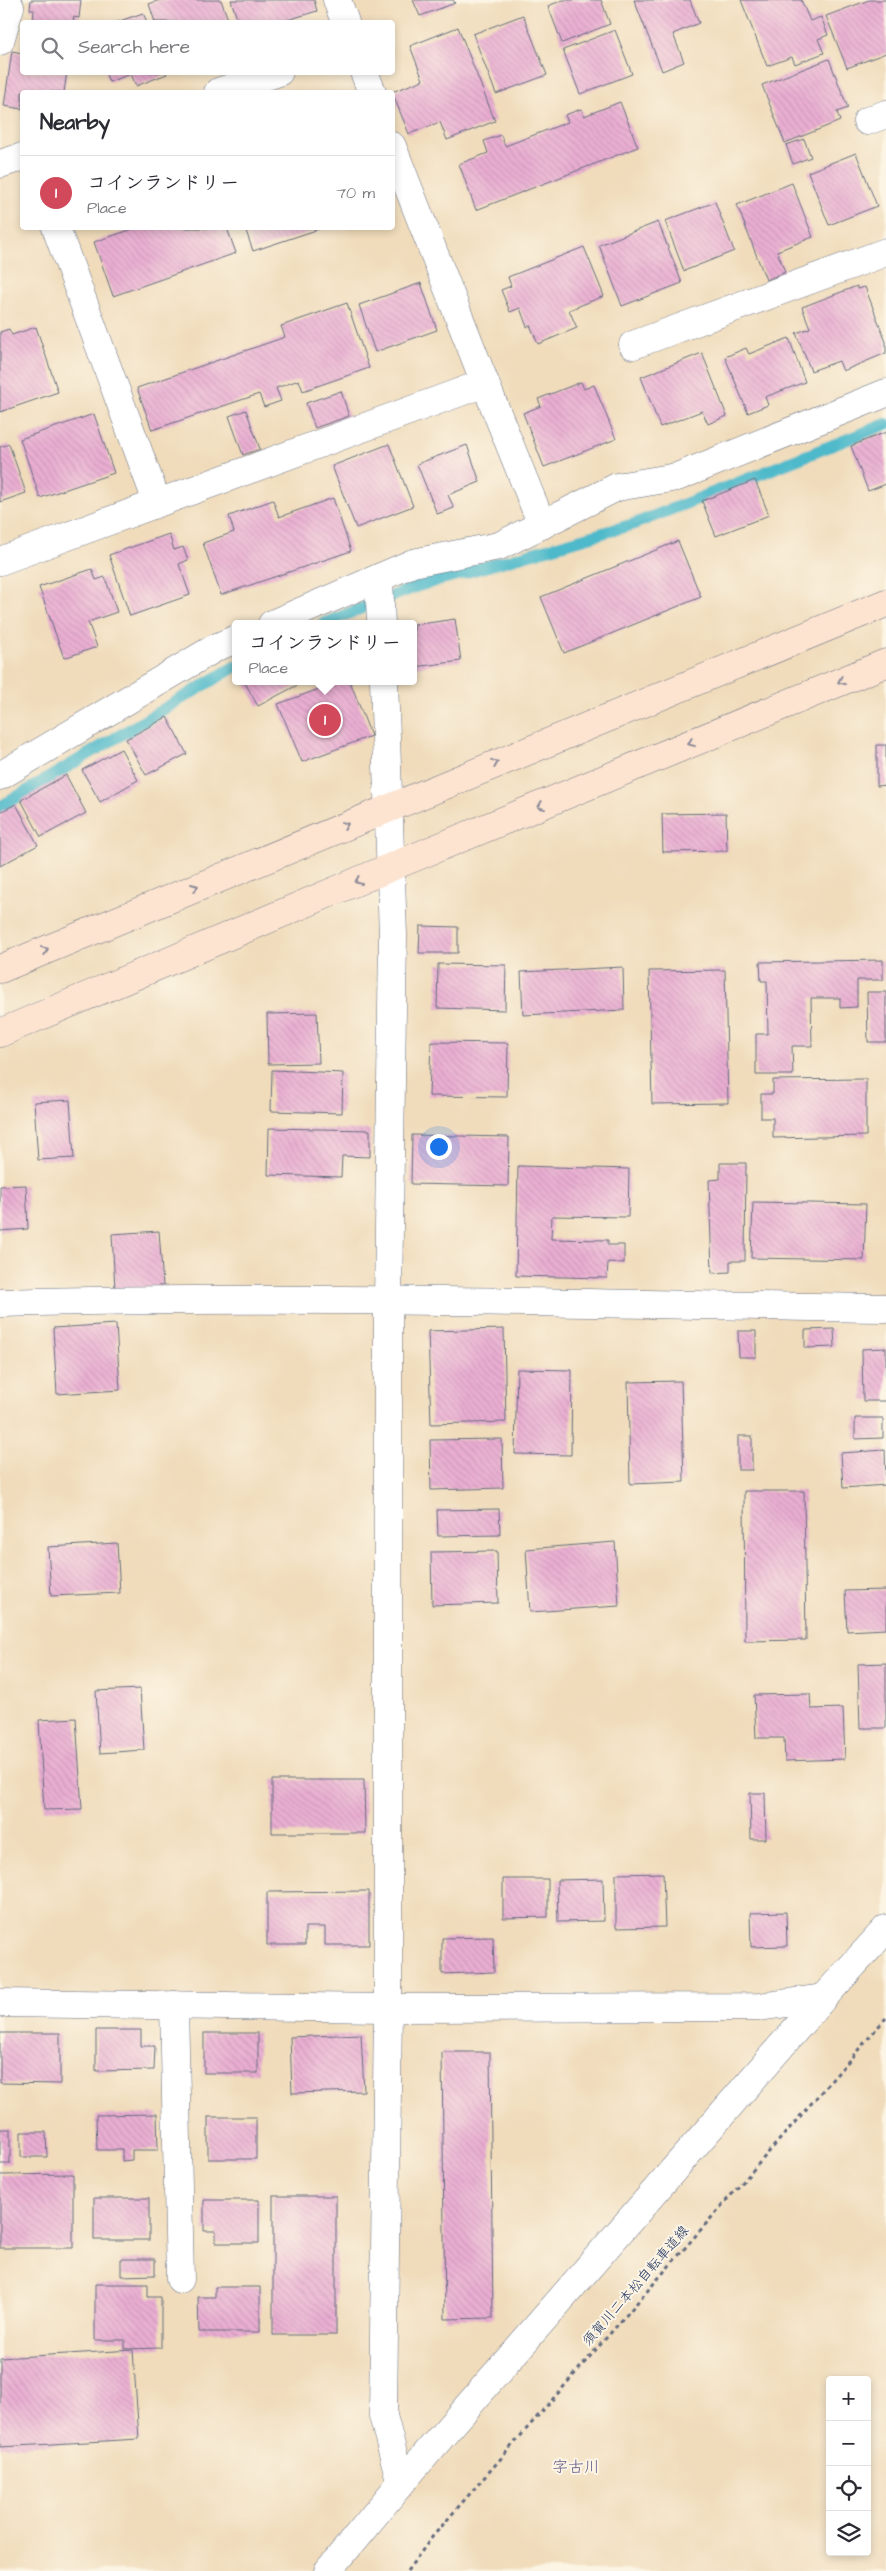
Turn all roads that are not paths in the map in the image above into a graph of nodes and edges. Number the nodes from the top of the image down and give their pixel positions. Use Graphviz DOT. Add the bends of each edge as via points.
graph roads {
  1 [pos="4,0"];
  2 [pos="337,0"];
  3 [pos="344,20"];
  4 [pos="0,40"];
  5 [pos="269,75"];
  6 [pos="365,75"];
  7 [pos="224,90"];
  8 [pos="371,90"];
  9 [pos="395,154"];
  10 [pos="20,157"];
  11 [pos="0,164"];
  12 [pos="57,230"];
  13 [pos="886,252"];
  14 [pos="633,345"];
  15 [pos="485,383"];
  16 [pos="886,393"];
  17 [pos="157,502"];
  18 [pos="542,524"];
  19 [pos="0,561"];
  20 [pos="379,578"];
  21 [pos="886,603"];
  22 [pos="281,620"];
  23 [pos="381,620"];
  24 [pos="232,641"];
  25 [pos="886,663"];
  26 [pos="384,685"];
  27 [pos="0,776"];
  28 [pos="389,806"];
  29 [pos="391,867"];
  30 [pos="0,969"];
  31 [pos="0,1032"];
  32 [pos="388,1301"];
  33 [pos="0,1303"];
  34 [pos="886,1308"];
  35 [pos="886,1929"];
  36 [pos="823,1998"];
  37 [pos="0,2003"];
  38 [pos="174,2005"];
  39 [pos="388,2008"];
  40 [pos="180,2279"];
  41 [pos="401,2483"];
  42 [pos="328,2571"];
  1 -- 4 [label="street" via="10,7"];
  2 -- 3 [label="street"];
  5 -- 7 [label="street"];
  6 -- 8 [label="street"];
  9 -- 15 [label="street"];
  10 -- 11 [label="street"];
  12 -- 17 [label="street"];
  13 -- 14 [label="street"];
  15 -- 17 [label="street"];
  15 -- 18 [label="street"];
  16 -- 18 [label="street" via="678,477 617,487"];
  17 -- 19 [label="street"];
  18 -- 20 [label="street" via="499,546 413,563"];
  20 -- 22 [label="street"];
  20 -- 23 [label="street"];
  28 -- 21 [label="street, one-way"];
  24 -- 27 [label="street"];
  25 -- 29 [label="street, one-way"];
  26 -- 28 [label="street"];
  28 -- 29 [label="street"];
  30 -- 28 [label="street, one-way"];
  29 -- 31 [label="street, one-way"];
  29 -- 32 [label="street" via="394,936"];
  32 -- 33 [label="street"];
  32 -- 34 [label="street"];
  32 -- 39 [label="street"];
  35 -- 36 [label="street"];
  36 -- 39 [label="street" via="759,2007"];
  36 -- 41 [label="street"];
  37 -- 38 [label="street"];
  38 -- 39 [label="street"];
  38 -- 40 [label="street"];
  39 -- 41 [label="street" via="383,2416"];
  41 -- 42 [label="street"];
}
